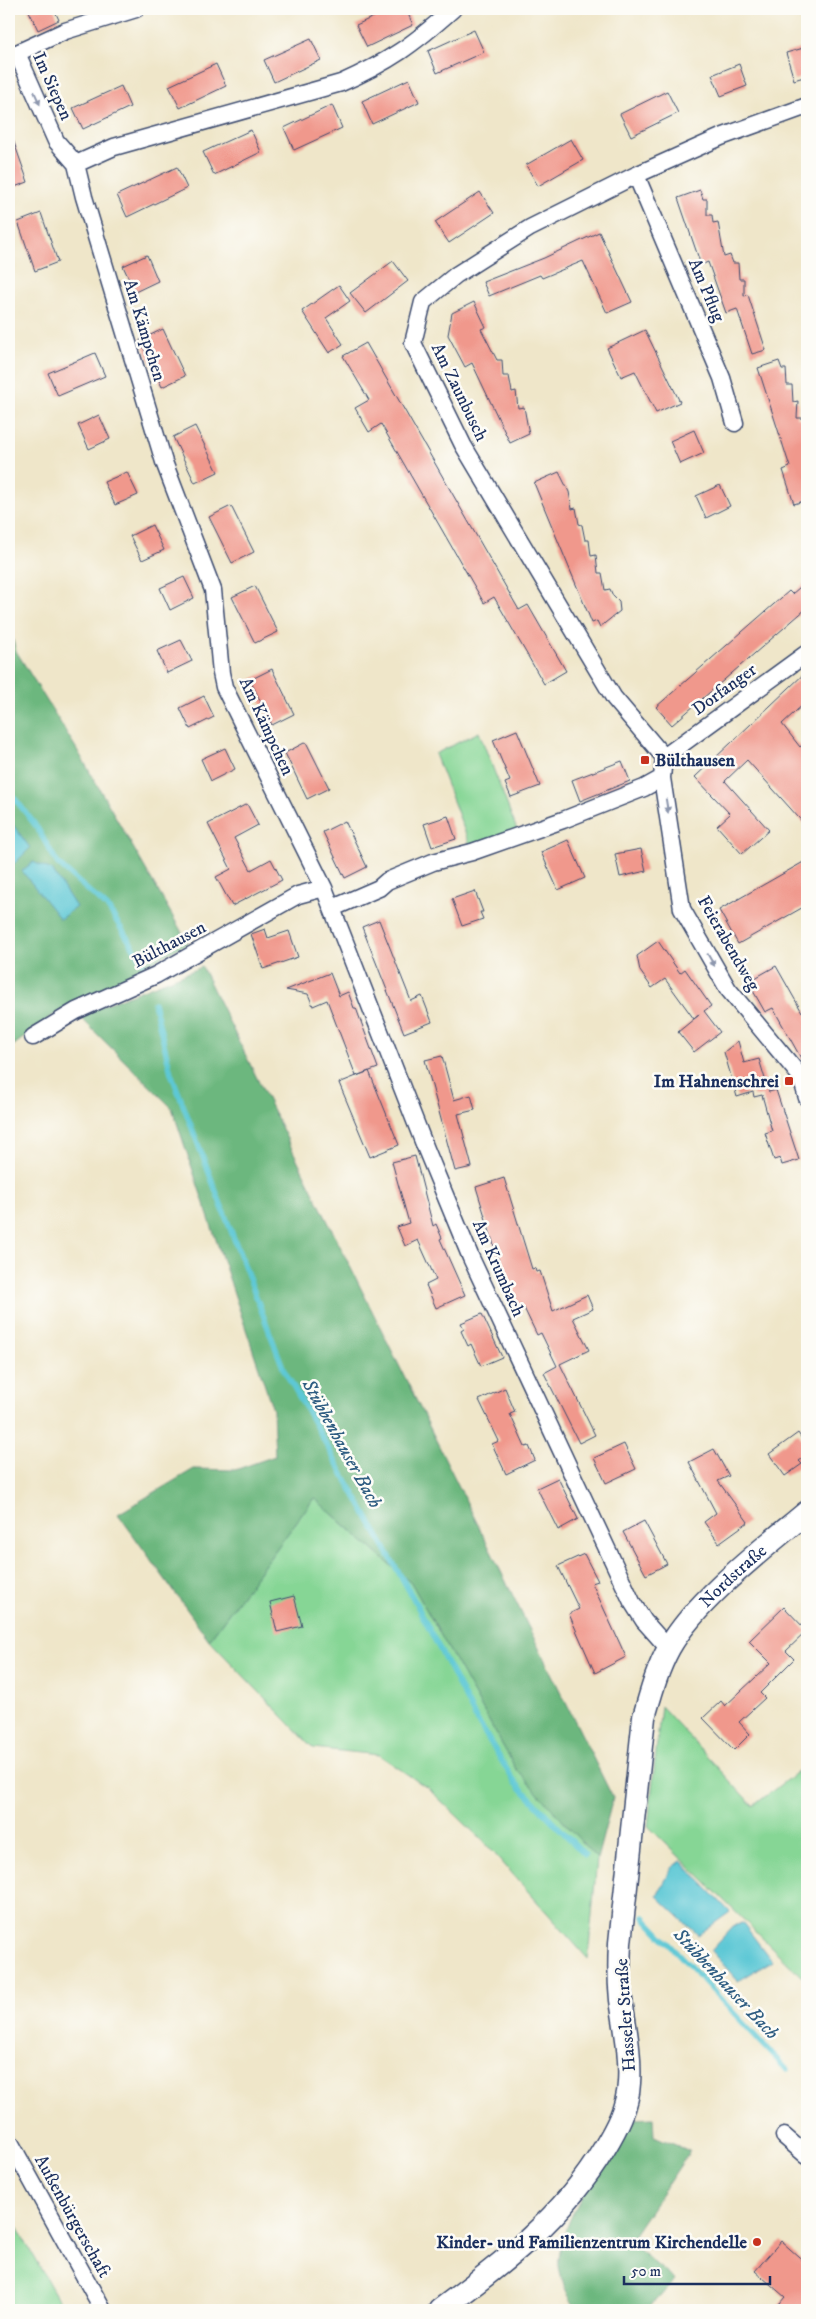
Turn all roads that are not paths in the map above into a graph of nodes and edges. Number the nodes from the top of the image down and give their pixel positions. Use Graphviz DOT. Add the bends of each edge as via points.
graph roads {
  1 [pos="136,9"];
  2 [pos="453,9"];
  3 [pos="807,106"];
  4 [pos="76,164"];
  5 [pos="636,175"];
  6 [pos="735,423"];
  7 [pos="807,652"];
  8 [pos="664,758"];
  9 [pos="662,778"];
  10 [pos="324,888"];
  11 [pos="332,908"];
  12 [pos="33,1037"];
  13 [pos="804,1075"];
  14 [pos="807,1098"];
  15 [pos="807,1512"];
  16 [pos="669,1649"];
  17 [pos="784,2136"];
  18 [pos="9,2140"];
  19 [pos="807,2156"];
  20 [pos="103,2310"];
  21 [pos="440,2310"];
  1 -- 4 [label="street, Im Siepen, one-way" via="65,32 16,53 56,141"];
  2 -- 4 [label="street" via="397,55 340,83 114,147"];
  3 -- 5 [label="street, Am Zaunbusch" via="721,137"];
  4 -- 10 [label="street, Am Kämpchen" via="164,462 213,590 224,687"];
  5 -- 6 [label="street, Am Pflug" via="722,378"];
  5 -- 8 [label="street, Am Zaunbusch" via="530,228 456,275 423,302 414,344 463,445 614,698"];
  7 -- 8 [label="street, Dorfanger"];
  8 -- 9 [label="street, Feierabendweg"];
  9 -- 11 [label="street" via="564,820 433,862"];
  9 -- 13 [label="street, Feierabendweg, one-way" via="682,909 728,989"];
  10 -- 11 [label="street, Am Krumbach"];
  10 -- 12 [label="street, Bülthausen" via="298,895 156,976 76,1012"];
  11 -- 16 [label="street, Am Krumbach" via="471,1258 632,1602"];
  13 -- 14 [label="street, Feierabendweg"];
  15 -- 16 [label="main road, Nordstraße" via="704,1604"];
  16 -- 21 [label="main road, Hasseler Straße" via="644,1717 620,1943 619,1977 630,2062 625,2107 617,2128 592,2169 565,2204 540,2230"];
  17 -- 19 [label="street"];
  18 -- 20 [label="street, Außenbürgerschaft"];
}
